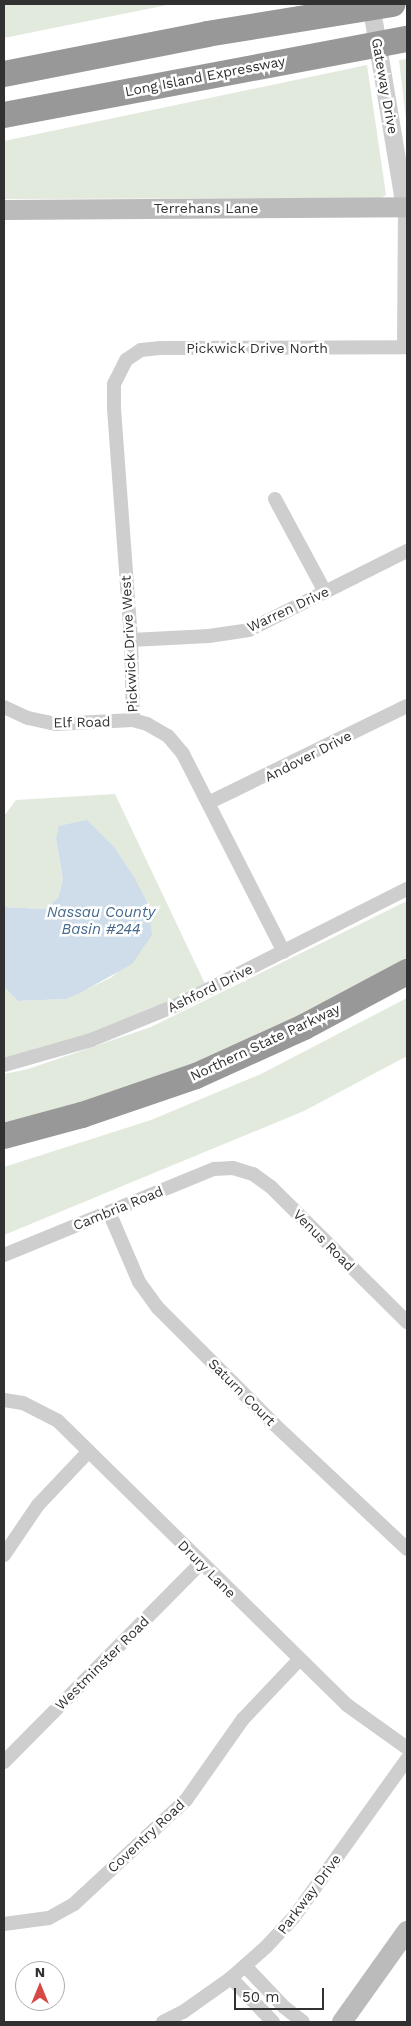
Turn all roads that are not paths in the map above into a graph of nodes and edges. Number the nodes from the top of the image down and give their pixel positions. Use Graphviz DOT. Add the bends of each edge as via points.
graph roads {
  1 [pos="371,4"];
  2 [pos="393,4"];
  3 [pos="407,39"];
  4 [pos="4,74"];
  5 [pos="4,115"];
  6 [pos="406,207"];
  7 [pos="4,210"];
  8 [pos="406,347"];
  9 [pos="117,374"];
  10 [pos="275,499"];
  11 [pos="407,551"];
  12 [pos="325,592"];
  13 [pos="131,640"];
  14 [pos="407,706"];
  15 [pos="4,707"];
  16 [pos="133,720"];
  17 [pos="208,804"];
  18 [pos="407,889"];
  19 [pos="284,952"];
  20 [pos="407,972"];
  21 [pos="407,992"];
  22 [pos="4,1065"];
  23 [pos="4,1136"];
  24 [pos="4,1154"];
  25 [pos="233,1168"];
  26 [pos="109,1212"];
  27 [pos="4,1255"];
  28 [pos="407,1322"];
  29 [pos="4,1400"];
  30 [pos="89,1451"];
  31 [pos="407,1549"];
  32 [pos="4,1555"];
  33 [pos="201,1564"];
  34 [pos="299,1660"];
  35 [pos="407,1748"];
  36 [pos="407,1759"];
  37 [pos="4,1762"];
  38 [pos="4,1924"];
  39 [pos="404,1942"];
  40 [pos="245,1966"];
  41 [pos="231,1978"];
  42 [pos="163,2022"];
  43 [pos="273,2022"];
  44 [pos="304,2022"];
  45 [pos="342,2022"];
  1 -- 6 [label="street, Gateway Drive"];
  2 -- 4 [label="highway" via="334,12"];
  3 -- 5 [label="highway, Long Island Expressway"];
  6 -- 7 [label="main road, Terrehans Lane"];
  6 -- 8 [label="street, Gateway Drive"];
  8 -- 9 [label="street, Pickwick Drive North" via="159,348 141,350 126,360"];
  9 -- 13 [label="street, Pickwick Drive West" via="114,409"];
  10 -- 12 [label="street"];
  11 -- 12 [label="street, Warren Drive"];
  12 -- 13 [label="street, Warren Drive" via="249,630 209,636"];
  13 -- 16 [label="street, Pickwick Drive West"];
  14 -- 17 [label="street, Andover Drive"];
  15 -- 16 [label="street, Elf Road" via="28,718 56,724"];
  16 -- 17 [label="street, Pickwick Drive West" via="158,729 176,744"];
  17 -- 19 [label="street, Pickwick Drive West"];
  18 -- 19 [label="street, Ashford Drive"];
  19 -- 22 [label="street, Ashford Drive" via="177,1005 91,1040"];
  20 -- 23 [label="highway, Northern State Parkway" via="304,1026 196,1076 98,1110"];
  21 -- 24 [label="highway, Northern State Parkway" via="301,1048 230,1080 81,1132"];
  25 -- 26 [label="street, Cambria Road" via="214,1169"];
  25 -- 28 [label="street, Venus Road" via="253,1174 271,1187"];
  26 -- 27 [label="street, Cambria Road"];
  26 -- 31 [label="street, Saturn Court" via="139,1282 158,1308 275,1425"];
  29 -- 30 [label="street, Drury Lane" via="42,1411"];
  30 -- 32 [label="street" via="38,1505"];
  30 -- 33 [label="street, Drury Lane"];
  33 -- 34 [label="street, Drury Lane"];
  33 -- 37 [label="street, Westminster Road"];
  34 -- 35 [label="street, Drury Lane" via="347,1704"];
  34 -- 38 [label="street, Coventry Road" via="243,1719 186,1800 74,1904 49,1918"];
  36 -- 40 [label="street, Parkway Drive" via="294,1916"];
  39 -- 45 [label="main road"];
  40 -- 41 [label="street, Parkway Drive"];
  40 -- 44 [label="street" via="284,2007"];
  41 -- 42 [label="street, Parkway Drive"];
  41 -- 43 [label="street"];
}
